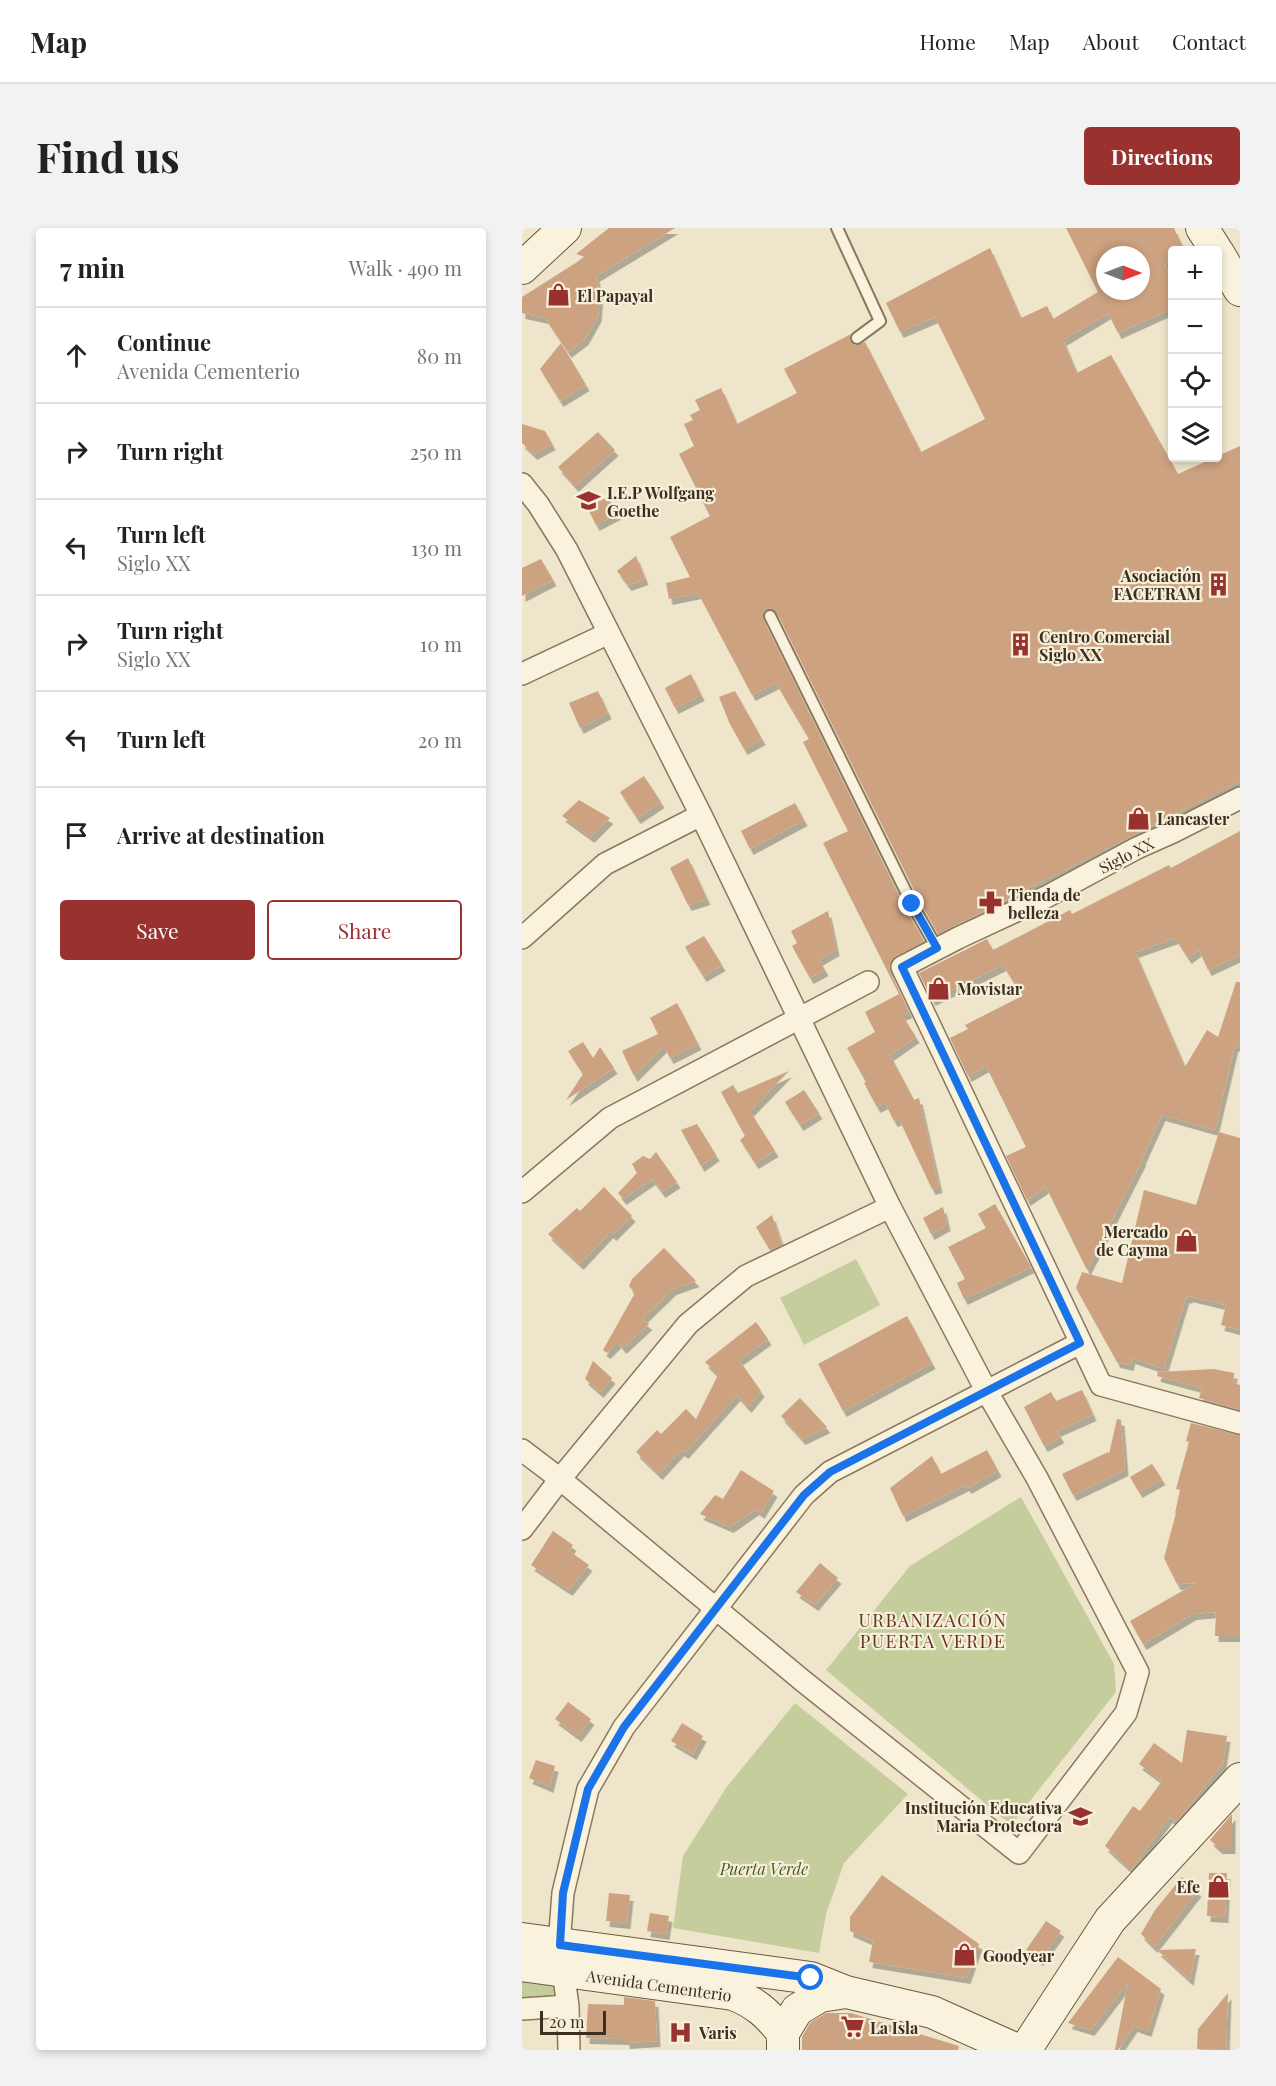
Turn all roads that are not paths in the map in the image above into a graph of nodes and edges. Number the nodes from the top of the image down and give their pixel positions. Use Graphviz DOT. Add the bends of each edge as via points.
graph roads {
  1 [pos="565,228"];
  2 [pos="837,228"];
  3 [pos="1202,228"];
  4 [pos="1213,246"];
  5 [pos="1222,260"];
  6 [pos="522,268"];
  7 [pos="1240,290"];
  8 [pos="857,338"];
  9 [pos="522,484"];
  10 [pos="770,616"];
  11 [pos="609,633"];
  12 [pos="522,674"];
  13 [pos="1240,798"];
  14 [pos="701,815"];
  15 [pos="522,938"];
  16 [pos="937,948"];
  17 [pos="868,982"];
  18 [pos="799,1019"];
  19 [pos="522,1192"];
  20 [pos="890,1207"];
  21 [pos="1080,1343"];
  22 [pos="987,1392"];
  23 [pos="1240,1423"];
  24 [pos="522,1450"];
  25 [pos="560,1479"];
  26 [pos="522,1529"];
  27 [pos="716,1608"];
  28 [pos="1240,1779"];
  29 [pos="522,1939"];
  30 [pos="561,1958"];
  31 [pos="522,1965"];
  32 [pos="846,1992"];
  33 [pos="568,2006"];
  34 [pos="522,2009"];
  35 [pos="783,2041"];
  36 [pos="569,2050"];
  37 [pos="1017,2050"];
  38 [pos="1025,2050"];
  1 -- 6 [label="main road"];
  2 -- 8 [label="lane" via="880,321"];
  3 -- 4 [label="main road"];
  5 -- 7 [label="main road"];
  9 -- 11 [label="street" via="567,550"];
  10 -- 16 [label="lane"];
  11 -- 12 [label="street"];
  11 -- 14 [label="street"];
  13 -- 16 [label="street, Siglo XX"];
  14 -- 15 [label="street" via="605,864"];
  14 -- 18 [label="street"];
  16 -- 21 [label="street, Siglo XX" via="902,967"];
  17 -- 18 [label="street"];
  18 -- 19 [label="street" via="610,1118"];
  18 -- 20 [label="street"];
  20 -- 22 [label="street"];
  20 -- 25 [label="street" via="746,1276 688,1324"];
  21 -- 22 [label="street"];
  21 -- 23 [label="street" via="1101,1385"];
  22 -- 27 [label="street" via="830,1472 804,1495"];
  22 -- 27 [label="street" via="1037,1478 1138,1672 1126,1713 1019,1853"];
  24 -- 25 [label="street"];
  25 -- 26 [label="street"];
  25 -- 27 [label="street"];
  27 -- 30 [label="street" via="624,1727 588,1789 563,1893"];
  28 -- 38 [label="main road" via="1110,1920"];
  29 -- 30 [label="main road, Avenida Cementerio"];
  30 -- 31 [label="main road, Avenida Cementerio"];
  30 -- 32 [label="main road, Avenida Cementerio" via="811,1978"];
  30 -- 33 [label="street"];
  30 -- 35 [label="main road, Avenida Cementerio" via="733,1994 769,2015"];
  32 -- 35 [label="main road" via="820,1996 797,2010"];
  32 -- 37 [label="main road, Avenida Cementerio" via="932,2012"];
  33 -- 34 [label="street"];
  33 -- 36 [label="street"];
}
